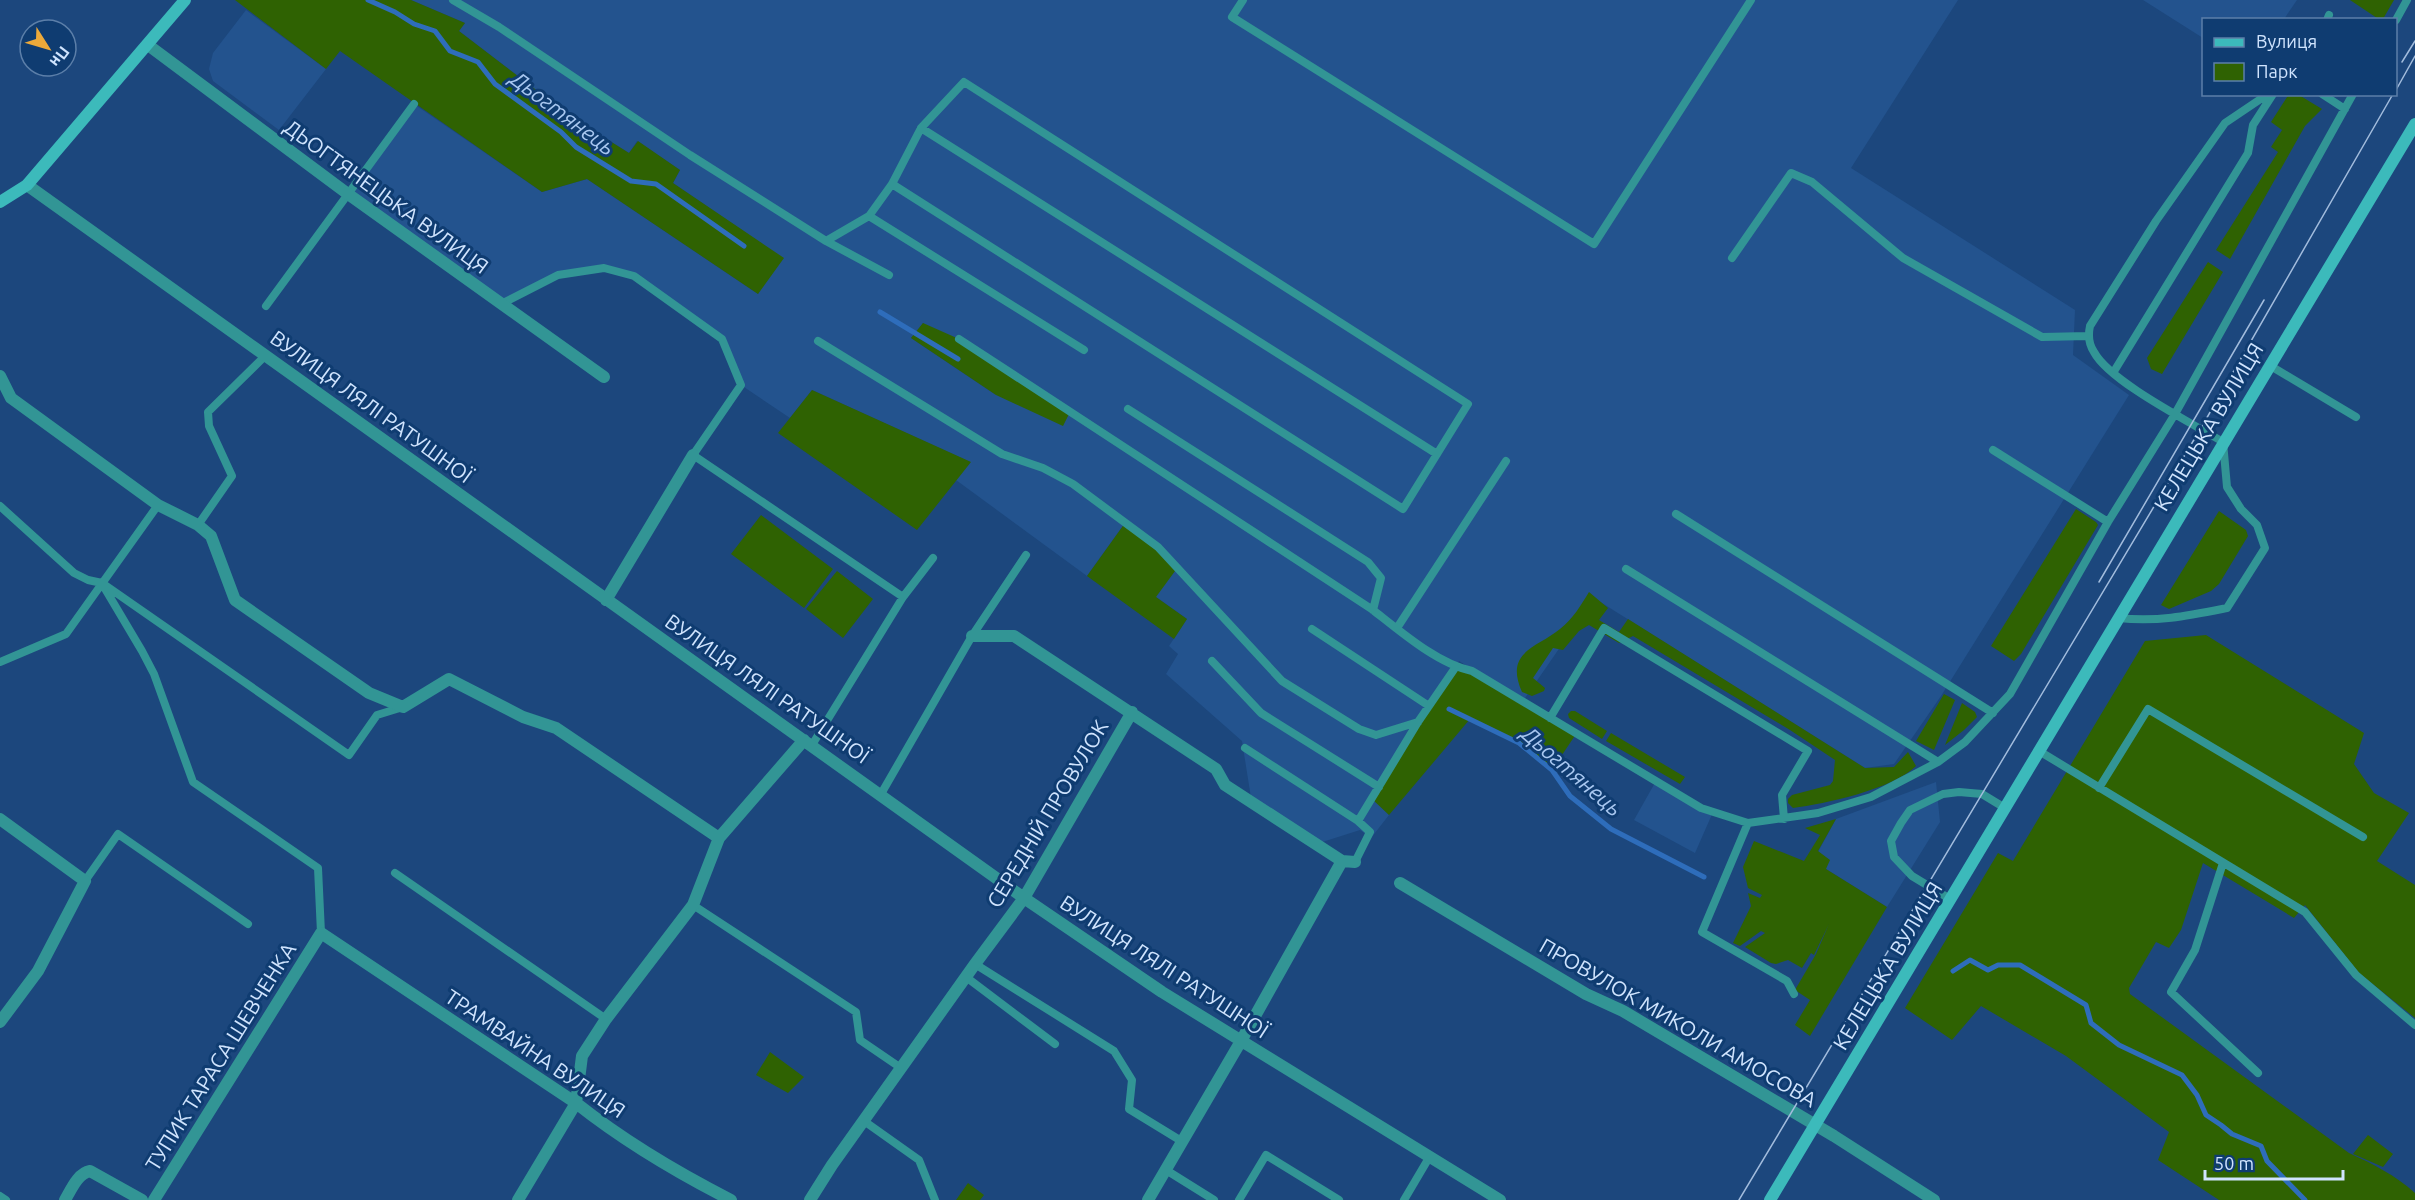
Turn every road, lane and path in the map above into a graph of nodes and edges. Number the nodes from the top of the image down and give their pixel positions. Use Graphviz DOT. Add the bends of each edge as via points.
graph roads {
  1 [pos="185,0"];
  2 [pos="453,0"];
  3 [pos="1243,0"];
  4 [pos="1751,0"];
  5 [pos="2406,0"];
  6 [pos="2397,18"];
  7 [pos="148,45"];
  8 [pos="2265,96"];
  9 [pos="2272,96"];
  10 [pos="2325,96"];
  11 [pos="2352,96"];
  12 [pos="414,104"];
  13 [pos="2345,109"];
  14 [pos="2415,124"];
  15 [pos="921,128"];
  16 [pos="892,184"];
  17 [pos="27,185"];
  18 [pos="348,194"];
  19 [pos="0,202"];
  20 [pos="869,216"];
  21 [pos="826,241"];
  22 [pos="1732,258"];
  23 [pos="889,275"];
  24 [pos="501,304"];
  25 [pos="266,306"];
  26 [pos="2088,336"];
  27 [pos="959,339"];
  28 [pos="818,341"];
  29 [pos="1084,350"];
  30 [pos="265,356"];
  31 [pos="2269,365"];
  32 [pos="2113,373"];
  33 [pos="0,376"];
  34 [pos="604,376"];
  35 [pos="1128,409"];
  36 [pos="2175,414"];
  37 [pos="2356,417"];
  38 [pos="2223,442"];
  39 [pos="1994,450"];
  40 [pos="1437,454"];
  41 [pos="693,455"];
  42 [pos="1506,461"];
  43 [pos="158,505"];
  44 [pos="0,506"];
  45 [pos="1676,514"];
  46 [pos="2108,522"];
  47 [pos="198,525"];
  48 [pos="1026,555"];
  49 [pos="933,558"];
  50 [pos="1626,569"];
  51 [pos="102,583"];
  52 [pos="903,597"];
  53 [pos="606,600"];
  54 [pos="1373,610"];
  55 [pos="2118,618"];
  56 [pos="1396,628"];
  57 [pos="1312,629"];
  58 [pos="972,636"];
  59 [pos="0,662"];
  60 [pos="1212,662"];
  61 [pos="1455,668"];
  62 [pos="1429,706"];
  63 [pos="403,707"];
  64 [pos="1132,712"];
  65 [pos="1994,713"];
  66 [pos="1550,718"];
  67 [pos="1418,722"];
  68 [pos="808,742"];
  69 [pos="1245,748"];
  70 [pos="2039,751"];
  71 [pos="1938,762"];
  72 [pos="1379,787"];
  73 [pos="2099,788"];
  74 [pos="881,794"];
  75 [pos="2005,808"];
  76 [pos="0,819"];
  77 [pos="1784,819"];
  78 [pos="1358,821"];
  79 [pos="1748,823"];
  80 [pos="2363,837"];
  81 [pos="719,838"];
  82 [pos="1349,861"];
  83 [pos="2223,863"];
  84 [pos="394,873"];
  85 [pos="85,881"];
  86 [pos="1400,883"];
  87 [pos="1024,898"];
  88 [pos="1950,899"];
  89 [pos="693,905"];
  90 [pos="248,924"];
  91 [pos="321,933"];
  92 [pos="975,964"];
  93 [pos="966,976"];
  94 [pos="1794,994"];
  95 [pos="606,1019"];
  96 [pos="0,1022"];
  97 [pos="2415,1025"];
  98 [pos="1241,1041"];
  99 [pos="1055,1044"];
  100 [pos="901,1068"];
  101 [pos="2258,1073"];
  102 [pos="576,1103"];
  103 [pos="864,1120"];
  104 [pos="1816,1125"];
  105 [pos="1183,1142"];
  106 [pos="1430,1156"];
  107 [pos="1166,1170"];
  108 [pos="0,1196"];
  109 [pos="6,1200"];
  110 [pos="65,1200"];
  111 [pos="142,1200"];
  112 [pos="154,1200"];
  113 [pos="518,1200"];
  114 [pos="731,1200"];
  115 [pos="810,1200"];
  116 [pos="935,1200"];
  117 [pos="1148,1200"];
  118 [pos="1214,1200"];
  119 [pos="1239,1200"];
  120 [pos="1339,1200"];
  121 [pos="1404,1200"];
  122 [pos="1500,1200"];
  123 [pos="1770,1200"];
  124 [pos="1934,1200"];
  1 -- 7 [label="main road"];
  2 -- 21 [label="lane"];
  3 -- 4 [label="lane" via="1232,17 1594,244"];
  5 -- 6 [label="lane"];
  7 -- 17 [label="main road"];
  7 -- 18 [label="street, ДЬОГТЯНЕЦЬКА ВУЛИЦЯ"];
  8 -- 26 [label="lane" via="2225,123 2156,221 2090,326"];
  9 -- 32 [label="lane" via="2253,125 2248,153"];
  10 -- 13 [label="lane"];
  11 -- 13 [label="lane"];
  12 -- 18 [label="lane"];
  13 -- 36 [label="lane"];
  14 -- 31 [label="main road, КЕЛЕЦЬКА ВУЛИЦЯ"];
  15 -- 16 [label="lane"];
  15 -- 40 [label="lane"];
  15 -- 40 [label="lane" via="964,82 1468,404"];
  16 -- 20 [label="lane"];
  16 -- 40 [label="lane" via="1403,509"];
  17 -- 19 [label="main road"];
  17 -- 30 [label="street, ВУЛИЦЯ ЛЯЛІ РАТУШНОЇ"];
  18 -- 24 [label="street, ДЬОГТЯНЕЦЬКА ВУЛИЦЯ"];
  18 -- 25 [label="lane"];
  20 -- 21 [label="lane"];
  20 -- 29 [label="lane"];
  21 -- 23 [label="lane"];
  22 -- 26 [label="lane" via="1791,173 1812,182 1903,258 2042,337"];
  24 -- 34 [label="street, ДЬОГТЯНЕЦЬКА ВУЛИЦЯ"];
  24 -- 41 [label="lane" via="558,275 604,268 634,276 722,339 741,386"];
  26 -- 32 [label="lane" via="2094,353"];
  27 -- 54 [label="lane"];
  28 -- 67 [label="lane" via="1002,454 1043,468 1073,484 1158,547 1282,681 1359,729 1376,735"];
  30 -- 47 [label="lane" via="208,412 210,426 232,476"];
  30 -- 53 [label="street, ВУЛИЦЯ ЛЯЛІ РАТУШНОЇ"];
  31 -- 37 [label="lane"];
  31 -- 38 [label="main road, КЕЛЕЦЬКА ВУЛИЦЯ"];
  32 -- 36 [label="lane"];
  33 -- 43 [label="street" via="11,398"];
  35 -- 54 [label="lane" via="1368,562 1381,578"];
  36 -- 38 [label="lane"];
  36 -- 46 [label="lane"];
  38 -- 55 [label="main road, КЕЛЕЦЬКА ВУЛИЦЯ"];
  38 -- 55 [label="lane" via="2228,487 2241,509 2257,525 2265,548 2227,608 2146,621"];
  39 -- 46 [label="lane"];
  41 -- 52 [label="lane"];
  41 -- 53 [label="street"];
  42 -- 56 [label="lane"];
  43 -- 47 [label="street"];
  43 -- 51 [label="lane"];
  44 -- 51 [label="lane" via="74,573"];
  45 -- 65 [label="lane"];
  46 -- 65 [label="lane" via="2010,694"];
  47 -- 63 [label="street" via="211,536 235,600 369,693"];
  48 -- 58 [label="lane"];
  49 -- 52 [label="lane"];
  50 -- 71 [label="lane"];
  51 -- 59 [label="lane" via="66,634"];
  51 -- 63 [label="lane" via="349,754 377,715"];
  51 -- 91 [label="lane" via="154,675 193,782 318,868"];
  52 -- 68 [label="lane"];
  53 -- 68 [label="street, ВУЛИЦЯ ЛЯЛІ РАТУШНОЇ"];
  54 -- 56 [label="lane"];
  55 -- 70 [label="main road, КЕЛЕЦЬКА ВУЛИЦЯ"];
  56 -- 61 [label="lane"];
  57 -- 62 [label="lane"];
  58 -- 64 [label="street" via="1014,636"];
  58 -- 74 [label="lane"];
  60 -- 72 [label="lane" via="1261,712"];
  61 -- 62 [label="lane"];
  61 -- 66 [label="lane" via="1472,671"];
  62 -- 67 [label="lane"];
  63 -- 81 [label="street" via="448,680 523,717 556,728"];
  64 -- 82 [label="street" via="1216,769 1225,785"];
  64 -- 87 [label="street, СЕРЕДНІЙ ПРОВУЛОК"];
  65 -- 71 [label="lane"];
  66 -- 77 [label="lane" via="1604,628 1808,752 1782,795"];
  66 -- 79 [label="lane" via="1701,808"];
  67 -- 72 [label="lane"];
  68 -- 74 [label="street, ВУЛИЦЯ ЛЯЛІ РАТУШНОЇ"];
  68 -- 81 [label="street"];
  69 -- 78 [label="lane"];
  70 -- 73 [label="lane"];
  70 -- 75 [label="main road, КЕЛЕЦЬКА ВУЛИЦЯ"];
  71 -- 77 [label="lane" via="1871,797"];
  72 -- 78 [label="lane"];
  73 -- 80 [label="lane" via="2148,709"];
  73 -- 83 [label="lane"];
  74 -- 87 [label="street, ВУЛИЦЯ ЛЯЛІ РАТУШНОЇ"];
  75 -- 88 [label="main road, КЕЛЕЦЬКА ВУЛИЦЯ"];
  75 -- 88 [label="lane" via="1982,794 1943,794 1910,810 1901,823 1891,841 1894,857 1912,876"];
  76 -- 85 [label="street"];
  77 -- 79 [label="lane"];
  78 -- 82 [label="lane" via="1370,832"];
  79 -- 94 [label="lane" via="1702,932 1786,981"];
  81 -- 89 [label="street"];
  82 -- 98 [label="street"];
  83 -- 97 [label="lane" via="2305,912 2356,975"];
  83 -- 101 [label="lane" via="2195,950 2170,992"];
  84 -- 95 [label="lane"];
  85 -- 90 [label="lane" via="118,834"];
  85 -- 96 [label="street" via="38,971"];
  86 -- 104 [label="street, ПРОВУЛОК МИКОЛИ АМОСОВА"];
  87 -- 92 [label="street, СЕРЕДНІЙ ПРОВУЛОК"];
  87 -- 98 [label="street, ВУЛИЦЯ ЛЯЛІ РАТУШНОЇ"];
  88 -- 104 [label="main road, КЕЛЕЦЬКА ВУЛИЦЯ"];
  89 -- 95 [label="street"];
  89 -- 100 [label="lane" via="856,1012 860,1040"];
  91 -- 102 [label="street, ТРАМВАЙНА ВУЛИЦЯ"];
  91 -- 112 [label="street, ТУПИК ТАРАСА ШЕВЧЕНКА"];
  92 -- 93 [label="street, СЕРЕДНІЙ ПРОВУЛОК"];
  92 -- 105 [label="lane" via="1114,1051 1132,1080 1129,1109"];
  93 -- 99 [label="lane"];
  93 -- 100 [label="street, СЕРЕДНІЙ ПРОВУЛОК"];
  95 -- 102 [label="street" via="582,1056"];
  98 -- 105 [label="street"];
  98 -- 106 [label="street, ВУЛИЦЯ ЛЯЛІ РАТУШНОЇ"];
  100 -- 103 [label="street, СЕРЕДНІЙ ПРОВУЛОК"];
  102 -- 113 [label="street"];
  102 -- 114 [label="street, ТРАМВАЙНА ВУЛИЦЯ" via="615,1134"];
  103 -- 115 [label="street, СЕРЕДНІЙ ПРОВУЛОК"];
  103 -- 116 [label="lane" via="919,1160"];
  104 -- 123 [label="main road, КЕЛЕЦЬКА ВУЛИЦЯ"];
  104 -- 124 [label="street, ПРОВУЛОК МИКОЛИ АМОСОВА"];
  105 -- 107 [label="street"];
  106 -- 121 [label="lane"];
  106 -- 122 [label="street, ВУЛИЦЯ ЛЯЛІ РАТУШНОЇ"];
  107 -- 117 [label="street"];
  107 -- 118 [label="lane"];
  108 -- 109 [label="lane"];
  110 -- 111 [label="street, ТУПИК ТАРАСА ШЕВЧЕНКА" via="81,1175 90,1171"];
  119 -- 120 [label="lane" via="1266,1155"];
}
